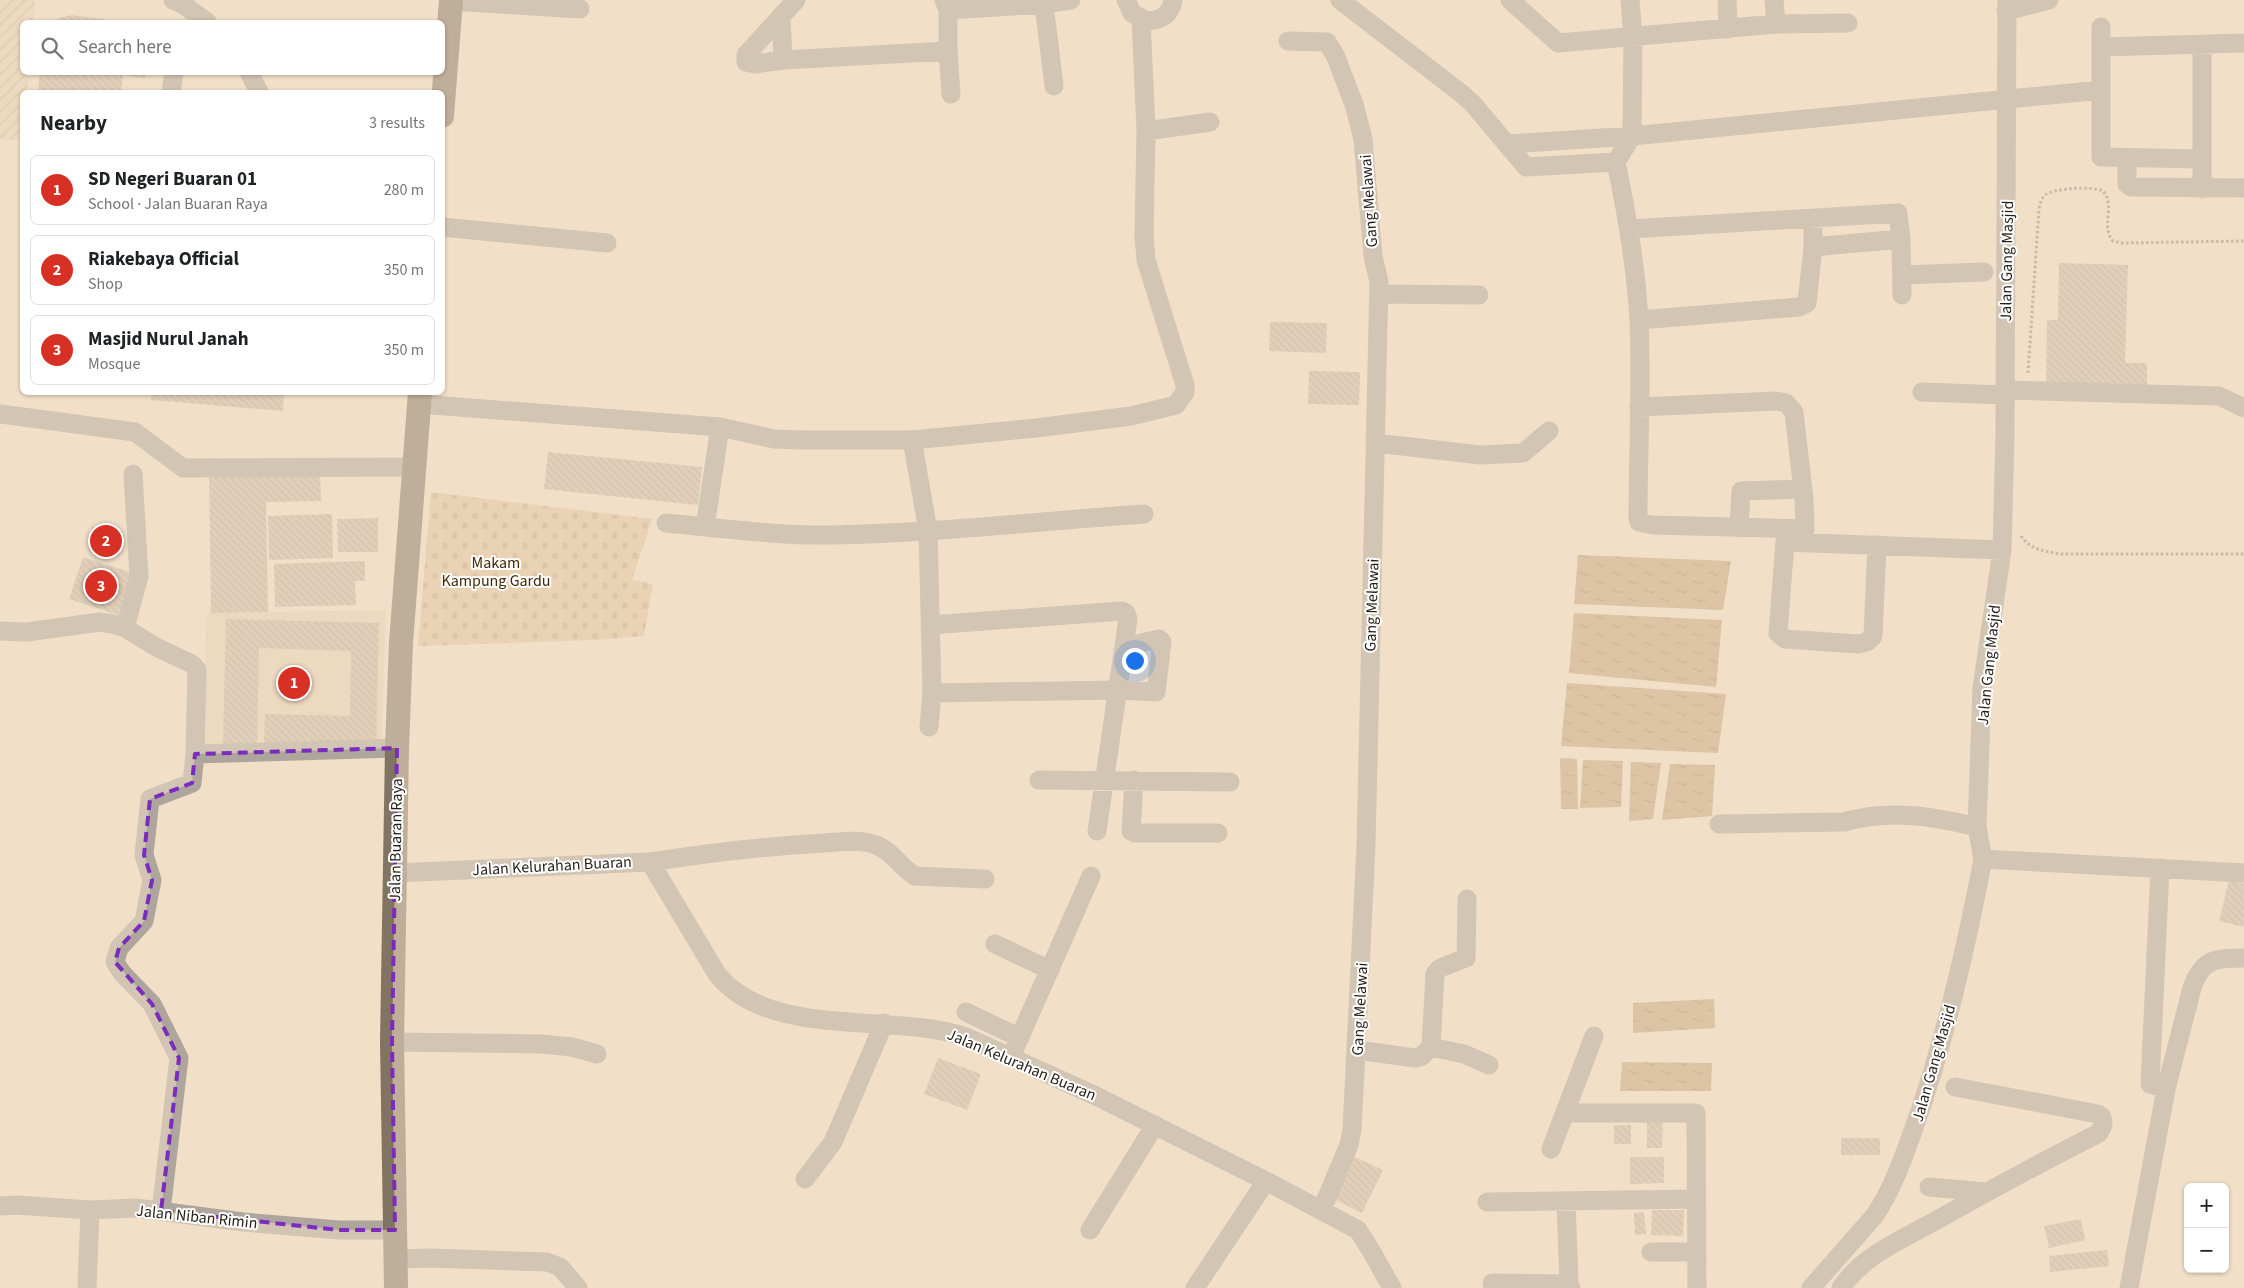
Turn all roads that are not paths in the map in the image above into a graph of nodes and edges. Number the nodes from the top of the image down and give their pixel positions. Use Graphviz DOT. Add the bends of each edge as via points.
graph roads {
  1 [pos="451,0"];
  2 [pos="796,0"];
  3 [pos="1071,0"];
  4 [pos="1126,0"];
  5 [pos="1173,0"];
  6 [pos="1340,0"];
  7 [pos="1510,0"];
  8 [pos="1630,0"];
  9 [pos="1727,0"];
  10 [pos="1774,0"];
  11 [pos="2049,0"];
  12 [pos="177,1"];
  13 [pos="1044,4"];
  14 [pos="946,5"];
  15 [pos="2006,6"];
  16 [pos="580,9"];
  17 [pos="780,16"];
  18 [pos="1141,19"];
  19 [pos="179,20"];
  20 [pos="204,20"];
  21 [pos="1848,23"];
  22 [pos="1776,24"];
  23 [pos="2101,27"];
  24 [pos="1728,29"];
  25 [pos="1633,37"];
  26 [pos="1288,41"];
  27 [pos="2244,43"];
  28 [pos="2202,45"];
  29 [pos="2101,47"];
  30 [pos="948,51"];
  31 [pos="783,60"];
  32 [pos="174,75"];
  33 [pos="250,75"];
  34 [pos="1054,86"];
  35 [pos="171,90"];
  36 [pos="258,90"];
  37 [pos="444,90"];
  38 [pos="2101,90"];
  39 [pos="951,94"];
  40 [pos="2007,99"];
  41 [pos="1210,122"];
  42 [pos="1146,130"];
  43 [pos="1632,136"];
  44 [pos="1506,144"];
  45 [pos="2127,159"];
  46 [pos="2202,159"];
  47 [pos="1616,162"];
  48 [pos="2202,188"];
  49 [pos="2244,188"];
  50 [pos="1813,218"];
  51 [pos="445,227"];
  52 [pos="1630,229"];
  53 [pos="1901,239"];
  54 [pos="607,243"];
  55 [pos="1813,247"];
  56 [pos="1984,272"];
  57 [pos="1902,275"];
  58 [pos="1380,294"];
  59 [pos="1479,295"];
  60 [pos="1902,295"];
  61 [pos="1639,320"];
  62 [pos="1922,392"];
  63 [pos="2005,392"];
  64 [pos="420,398"];
  65 [pos="1638,407"];
  66 [pos="2244,408"];
  67 [pos="0,414"];
  68 [pos="720,427"];
  69 [pos="1549,431"];
  70 [pos="912,440"];
  71 [pos="1376,443"];
  72 [pos="415,467"];
  73 [pos="133,474"];
  74 [pos="1801,489"];
  75 [pos="1144,514"];
  76 [pos="666,524"];
  77 [pos="705,527"];
  78 [pos="1739,528"];
  79 [pos="928,530"];
  80 [pos="1786,536"];
  81 [pos="1877,545"];
  82 [pos="2002,550"];
  83 [pos="930,625"];
  84 [pos="125,628"];
  85 [pos="0,631"];
  86 [pos="1124,646"];
  87 [pos="1117,690"];
  88 [pos="932,693"];
  89 [pos="928,727"];
  90 [pos="397,748"];
  91 [pos="195,754"];
  92 [pos="1039,780"];
  93 [pos="1104,780"];
  94 [pos="1134,780"];
  95 [pos="1230,782"];
  96 [pos="1719,824"];
  97 [pos="1977,827"];
  98 [pos="1097,831"];
  99 [pos="1218,833"];
  100 [pos="1983,859"];
  101 [pos="650,862"];
  102 [pos="2160,868"];
  103 [pos="395,873"];
  104 [pos="2244,873"];
  105 [pos="1091,876"];
  106 [pos="985,879"];
  107 [pos="1467,899"];
  108 [pos="994,944"];
  109 [pos="2244,958"];
  110 [pos="1050,970"];
  111 [pos="966,1012"];
  112 [pos="884,1023"];
  113 [pos="1594,1036"];
  114 [pos="1020,1038"];
  115 [pos="392,1042"];
  116 [pos="1431,1047"];
  117 [pos="1357,1050"];
  118 [pos="597,1054"];
  119 [pos="1012,1057"];
  120 [pos="1489,1065"];
  121 [pos="1955,1087"];
  122 [pos="2166,1089"];
  123 [pos="1565,1113"];
  124 [pos="1155,1125"];
  125 [pos="1551,1149"];
  126 [pos="805,1179"];
  127 [pos="1266,1181"];
  128 [pos="1929,1187"];
  129 [pos="1986,1192"];
  130 [pos="1696,1199"];
  131 [pos="1566,1201"];
  132 [pos="1487,1202"];
  133 [pos="0,1206"];
  134 [pos="1322,1209"];
  135 [pos="90,1210"];
  136 [pos="161,1211"];
  137 [pos="395,1230"];
  138 [pos="1090,1230"];
  139 [pos="1651,1252"];
  140 [pos="1697,1252"];
  141 [pos="394,1259"];
  142 [pos="1492,1283"];
  143 [pos="1570,1286"];
  144 [pos="86,1288"];
  145 [pos="396,1288"];
  146 [pos="578,1288"];
  147 [pos="1195,1288"];
  148 [pos="1392,1288"];
  149 [pos="1697,1288"];
  150 [pos="1811,1288"];
  151 [pos="1841,1288"];
  152 [pos="2129,1288"];
  1 -- 16 [label="street"];
  1 -- 37 [label="main road"];
  2 -- 17 [label="street"];
  3 -- 13 [label="street"];
  4 -- 18 [label="street" via="1132,14"];
  5 -- 18 [label="street" via="1162,18 1154,21"];
  6 -- 44 [label="street" via="1462,94"];
  7 -- 25 [label="street" via="1558,43"];
  8 -- 25 [label="street"];
  9 -- 24 [label="street"];
  10 -- 22 [label="street"];
  11 -- 15 [label="street"];
  12 -- 19 [label="street"];
  12 -- 20 [label="street"];
  13 -- 14 [label="street"];
  13 -- 34 [label="street"];
  14 -- 30 [label="street"];
  15 -- 40 [label="street, Jalan Gang Masjid"];
  17 -- 31 [label="street"];
  17 -- 31 [label="street" via="745,58 746,62 755,64"];
  18 -- 42 [label="street"];
  21 -- 22 [label="street"];
  22 -- 24 [label="street"];
  23 -- 29 [label="street"];
  24 -- 25 [label="street"];
  25 -- 43 [label="street"];
  26 -- 58 [label="street, Gang Melawai" via="1327,42 1354,104 1363,139 1369,221"];
  27 -- 28 [label="street"];
  28 -- 29 [label="street"];
  28 -- 46 [label="street"];
  29 -- 38 [label="street"];
  30 -- 31 [label="street"];
  30 -- 39 [label="street"];
  32 -- 35 [label="street"];
  33 -- 36 [label="street"];
  38 -- 40 [label="street"];
  38 -- 45 [label="street" via="2101,157"];
  40 -- 43 [label="street"];
  40 -- 63 [label="street, Jalan Gang Masjid"];
  41 -- 42 [label="street"];
  42 -- 70 [label="street" via="1146,260 1185,385 1182,398 1176,405 1131,416"];
  43 -- 44 [label="street"];
  43 -- 47 [label="street"];
  44 -- 47 [label="street" via="1522,165 1530,169"];
  45 -- 46 [label="street"];
  45 -- 48 [label="street" via="2129,186"];
  46 -- 48 [label="street"];
  47 -- 52 [label="street"];
  48 -- 49 [label="street"];
  50 -- 52 [label="street"];
  50 -- 53 [label="street" via="1898,213"];
  50 -- 55 [label="street"];
  51 -- 54 [label="street"];
  52 -- 61 [label="street"];
  53 -- 55 [label="street"];
  53 -- 57 [label="street"];
  55 -- 61 [label="street" via="1808,303 1799,307"];
  56 -- 57 [label="street"];
  57 -- 60 [label="street"];
  58 -- 59 [label="street"];
  58 -- 71 [label="street, Gang Melawai"];
  61 -- 65 [label="street"];
  62 -- 63 [label="street"];
  63 -- 66 [label="street" via="2219,396"];
  63 -- 82 [label="street, Jalan Gang Masjid"];
  64 -- 68 [label="street"];
  64 -- 72 [label="main road, Jalan Buaran Raya"];
  65 -- 74 [label="street" via="1786,403 1794,412"];
  65 -- 78 [label="street" via="1639,522 1653,526"];
  67 -- 72 [label="street" via="134,432 183,468"];
  68 -- 70 [label="street" via="774,439"];
  68 -- 77 [label="street"];
  69 -- 71 [label="street" via="1523,452 1480,456"];
  70 -- 79 [label="street"];
  71 -- 117 [label="street, Gang Melawai" via="1366,846"];
  72 -- 90 [label="main road, Jalan Buaran Raya" via="401,643"];
  73 -- 84 [label="street" via="139,576"];
  74 -- 78 [label="street" via="1741,491"];
  74 -- 80 [label="street" via="1806,526"];
  75 -- 79 [label="street"];
  76 -- 77 [label="street"];
  77 -- 79 [label="street" via="833,535"];
  78 -- 80 [label="street"];
  79 -- 83 [label="street"];
  80 -- 81 [label="street"];
  80 -- 81 [label="street" via="1779,636 1784,639 1858,644 1873,636"];
  81 -- 82 [label="street"];
  82 -- 97 [label="street, Jalan Gang Masjid" via="1982,688"];
  83 -- 86 [label="street" via="1122,611 1128,619"];
  83 -- 88 [label="street"];
  84 -- 85 [label="street" via="100,622 27,632"];
  84 -- 91 [label="street" via="192,664 197,670"];
  86 -- 87 [label="street"];
  86 -- 87 [label="street" via="1159,639 1162,642 1157,691"];
  87 -- 88 [label="street"];
  87 -- 93 [label="street"];
  88 -- 89 [label="street"];
  90 -- 91 [label="street"];
  90 -- 103 [label="main road, Jalan Buaran Raya"];
  91 -- 136 [label="street" via="192,783 150,799 144,856 152,880 144,921 119,948 115,962 152,1004 179,1058"];
  92 -- 93 [label="street"];
  93 -- 94 [label="street"];
  93 -- 98 [label="street"];
  94 -- 95 [label="street"];
  94 -- 99 [label="street" via="1131,831"];
  96 -- 97 [label="street" via="1844,822 1863,816 1897,814"];
  97 -- 100 [label="street, Jalan Gang Masjid"];
  100 -- 102 [label="street"];
  100 -- 150 [label="street, Jalan Gang Masjid" via="1938,1054 1899,1169 1875,1215"];
  101 -- 103 [label="street, Jalan Kelurahan Buaran"];
  101 -- 106 [label="street" via="796,844 854,842 873,844 886,850 915,876"];
  101 -- 112 [label="street, Jalan Kelurahan Buaran" via="726,986 777,1011 810,1019"];
  102 -- 104 [label="street"];
  102 -- 122 [label="street" via="2150,1084"];
  103 -- 115 [label="main road, Jalan Buaran Raya"];
  105 -- 110 [label="street"];
  107 -- 116 [label="street" via="1466,958 1440,968 1434,974"];
  108 -- 110 [label="street"];
  109 -- 122 [label="street" via="2208,962 2197,975"];
  110 -- 114 [label="street"];
  111 -- 114 [label="street"];
  112 -- 119 [label="street, Jalan Kelurahan Buaran" via="946,1030"];
  112 -- 126 [label="street" via="833,1142"];
  113 -- 123 [label="street"];
  114 -- 119 [label="street"];
  115 -- 118 [label="street" via="541,1044"];
  115 -- 137 [label="main road, Jalan Buaran Raya"];
  116 -- 117 [label="street" via="1415,1058"];
  116 -- 120 [label="street" via="1464,1054"];
  117 -- 134 [label="street, Gang Melawai" via="1349,1145"];
  119 -- 124 [label="street, Jalan Kelurahan Buaran"];
  121 -- 129 [label="street" via="2102,1117 2099,1133"];
  122 -- 152 [label="street"];
  123 -- 125 [label="street"];
  123 -- 130 [label="street" via="1696,1114"];
  124 -- 127 [label="street, Jalan Kelurahan Buaran"];
  124 -- 138 [label="street"];
  127 -- 134 [label="street, Jalan Kelurahan Buaran"];
  127 -- 147 [label="street"];
  128 -- 129 [label="street"];
  129 -- 151 [label="street" via="1872,1257 1853,1272"];
  130 -- 131 [label="street"];
  130 -- 140 [label="street"];
  131 -- 132 [label="street"];
  131 -- 143 [label="street"];
  133 -- 135 [label="street, Jalan Niban Rimin"];
  134 -- 148 [label="street, Jalan Kelurahan Buaran" via="1358,1230"];
  135 -- 136 [label="street, Jalan Niban Rimin" via="136,1208"];
  135 -- 144 [label="street"];
  136 -- 137 [label="street, Jalan Niban Rimin" via="339,1230"];
  137 -- 141 [label="main road, Jalan Buaran Raya"];
  139 -- 140 [label="street"];
  140 -- 149 [label="street"];
  141 -- 145 [label="main road, Jalan Buaran Raya"];
  141 -- 146 [label="street" via="547,1262 560,1267"];
  142 -- 143 [label="street"];
}
